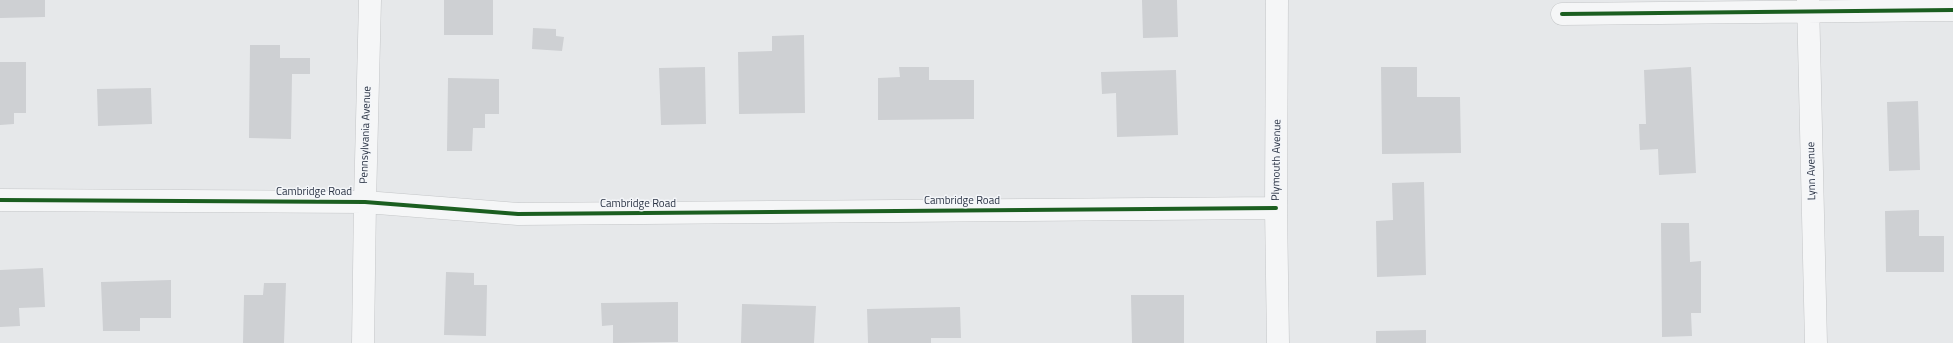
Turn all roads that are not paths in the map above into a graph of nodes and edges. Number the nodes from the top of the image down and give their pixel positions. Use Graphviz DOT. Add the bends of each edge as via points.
graph roads {
  1 [pos="370,0"];
  2 [pos="1277,0"];
  3 [pos="1809,6"];
  4 [pos="1953,10"];
  5 [pos="1562,14"];
  6 [pos="0,200"];
  7 [pos="365,202"];
  8 [pos="1276,208"];
  9 [pos="363,343"];
  10 [pos="1278,343"];
  11 [pos="1816,343"];
  1 -- 7 [label="street, Pennsylvania Avenue"];
  2 -- 8 [label="street, Plymouth Avenue"];
  3 -- 4 [label="street"];
  3 -- 5 [label="street"];
  3 -- 11 [label="street, Lynn Avenue"];
  6 -- 7 [label="street, Cambridge Road"];
  7 -- 8 [label="street, Cambridge Road" via="518,214"];
  7 -- 9 [label="street, Pennsylvania Avenue"];
  8 -- 10 [label="street, Plymouth Avenue"];
}
